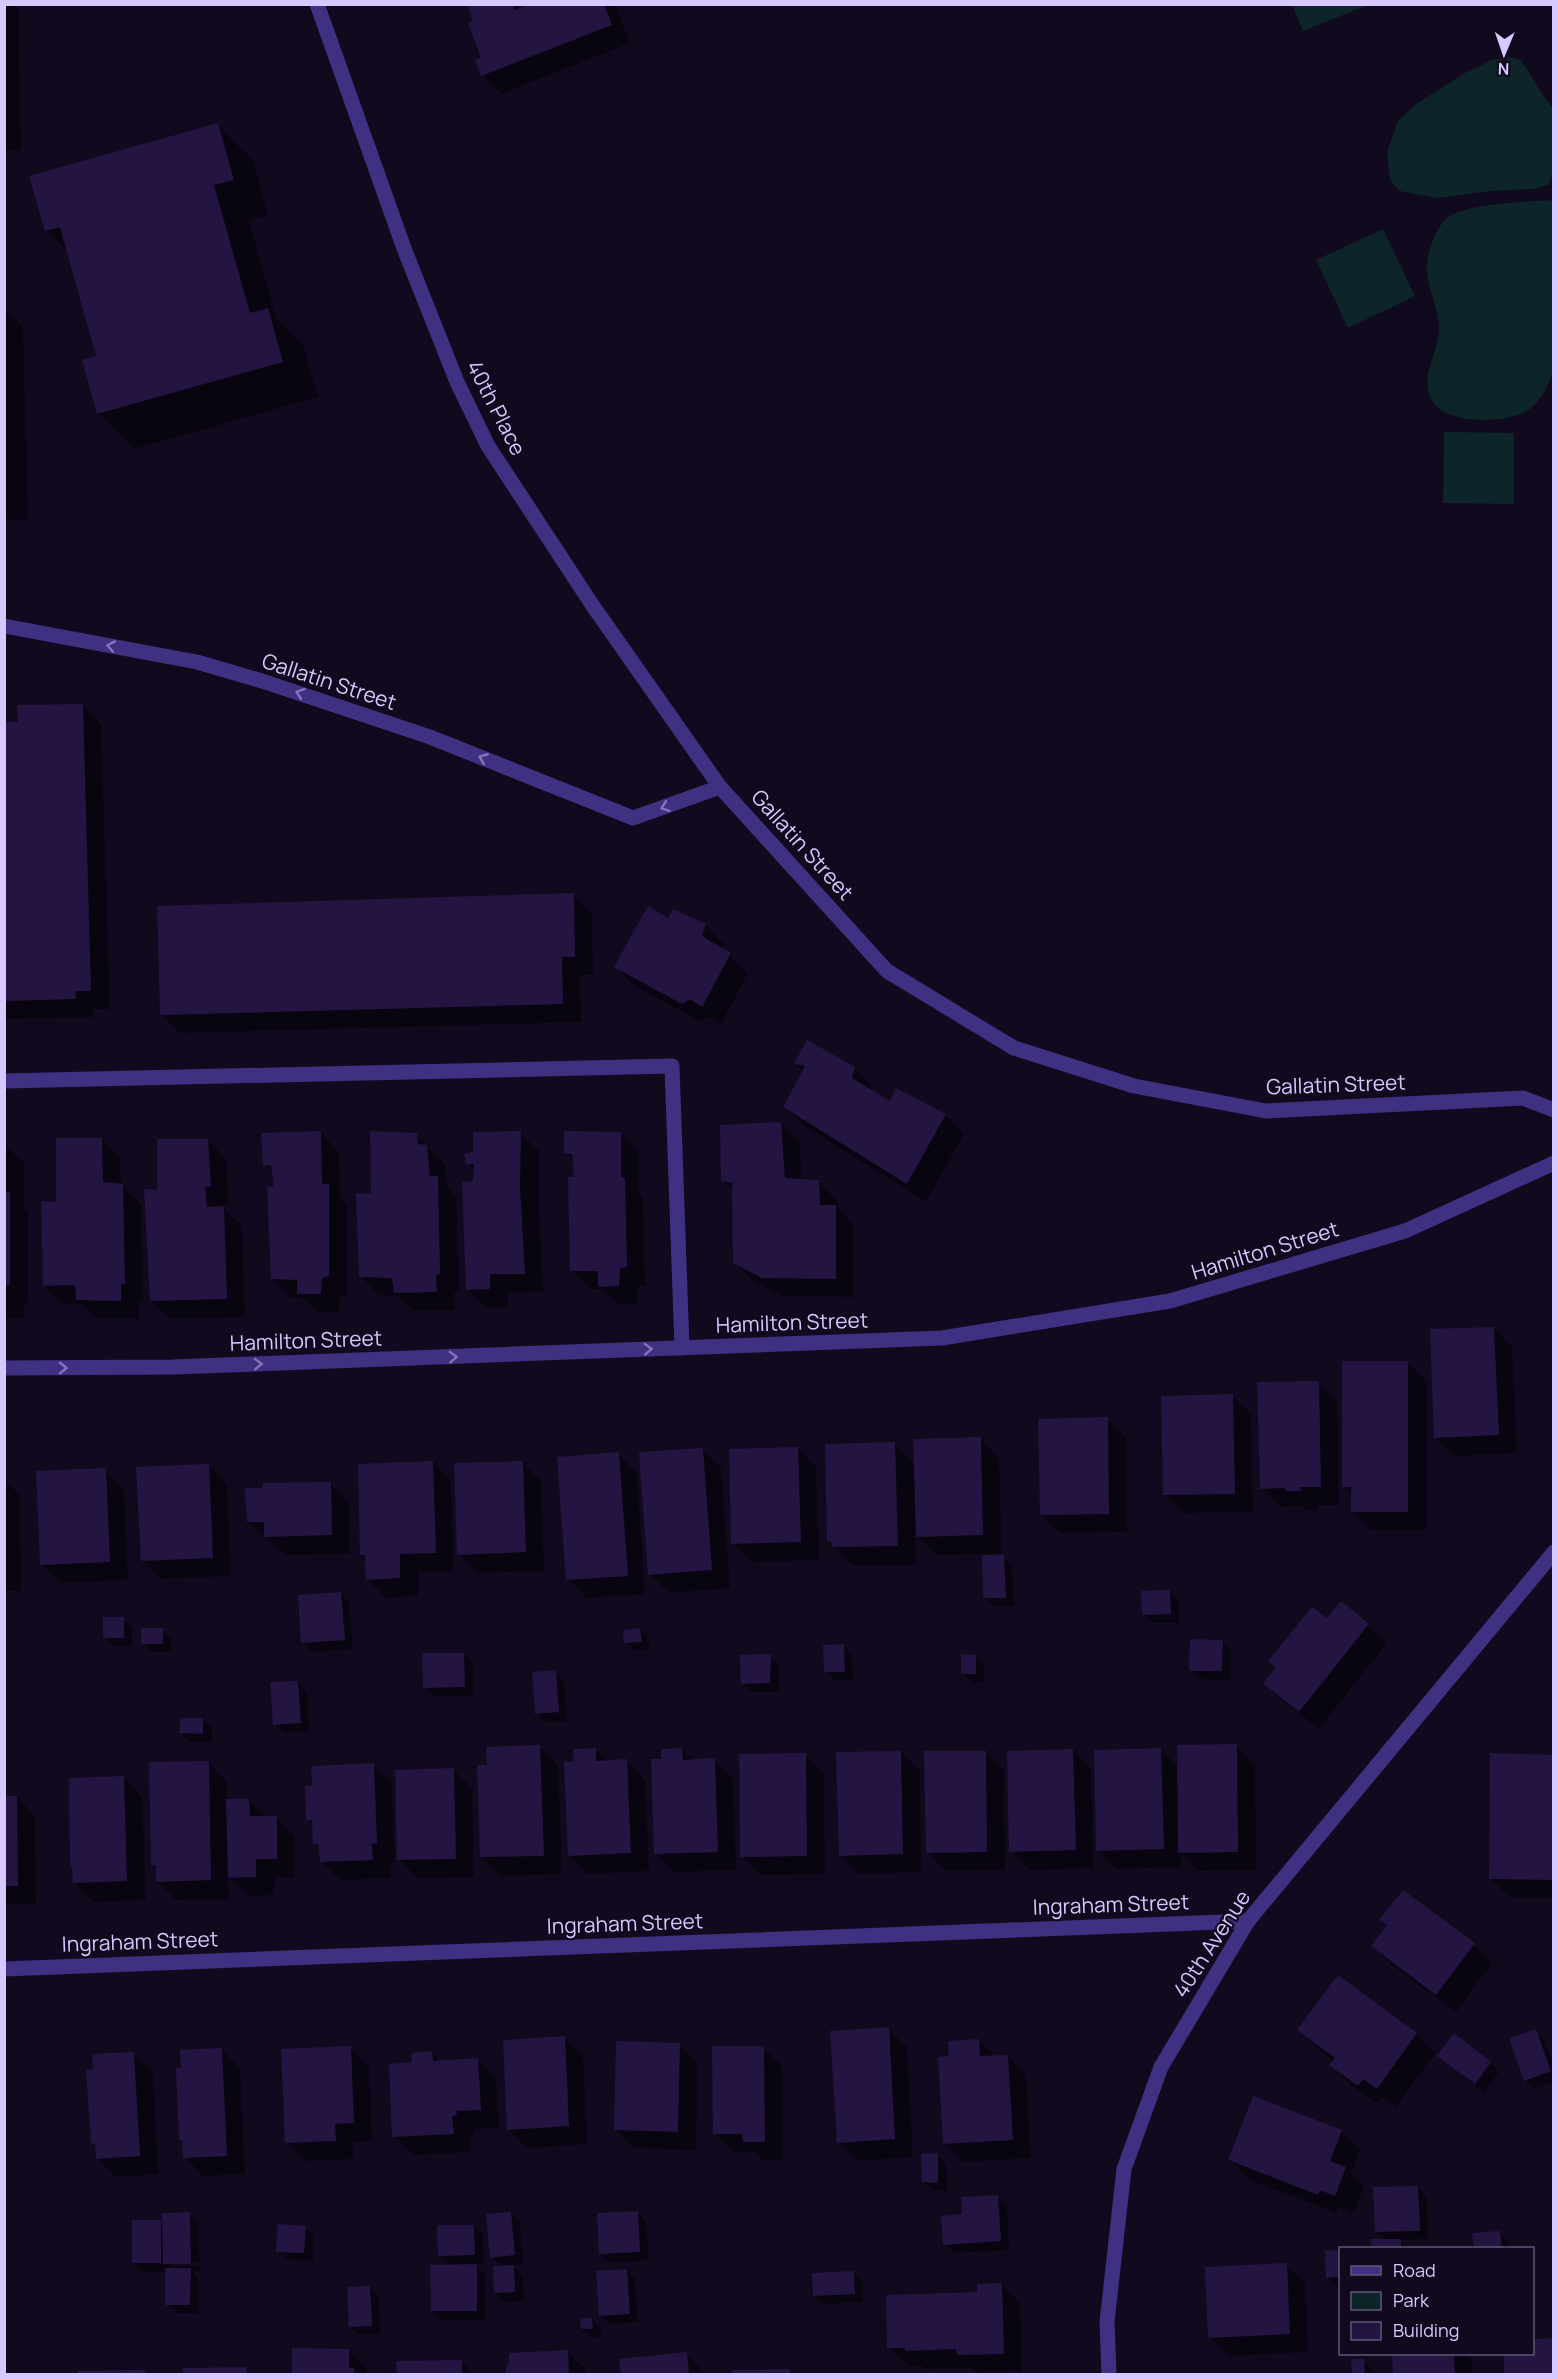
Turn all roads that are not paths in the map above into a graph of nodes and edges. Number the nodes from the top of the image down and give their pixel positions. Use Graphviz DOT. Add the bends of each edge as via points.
graph roads {
  1 [pos="317,4"];
  2 [pos="4,626"];
  3 [pos="720,787"];
  4 [pos="4,1081"];
  5 [pos="1554,1110"];
  6 [pos="1554,1163"];
  7 [pos="682,1348"];
  8 [pos="4,1368"];
  9 [pos="1554,1552"];
  10 [pos="1248,1921"];
  11 [pos="4,1968"];
  12 [pos="1109,2374"];
  1 -- 3 [label="street, 40th Place" via="405,251 457,382 488,446 593,606"];
  3 -- 2 [label="street, Gallatin Street, one-way" via="633,818 430,737 262,681 196,662"];
  3 -- 5 [label="street, Gallatin Street" via="887,971 1014,1048 1134,1086 1266,1111 1523,1098"];
  4 -- 7 [label="street" via="672,1066"];
  6 -- 7 [label="street, Hamilton Street" via="1405,1231 1170,1301 942,1338"];
  8 -- 7 [label="street, Hamilton Street, one-way" via="172,1367"];
  9 -- 10 [label="street, 40th Avenue"];
  10 -- 11 [label="street, Ingraham Street"];
  10 -- 12 [label="street, 40th Avenue" via="1161,2067 1125,2169 1107,2322"];
}
